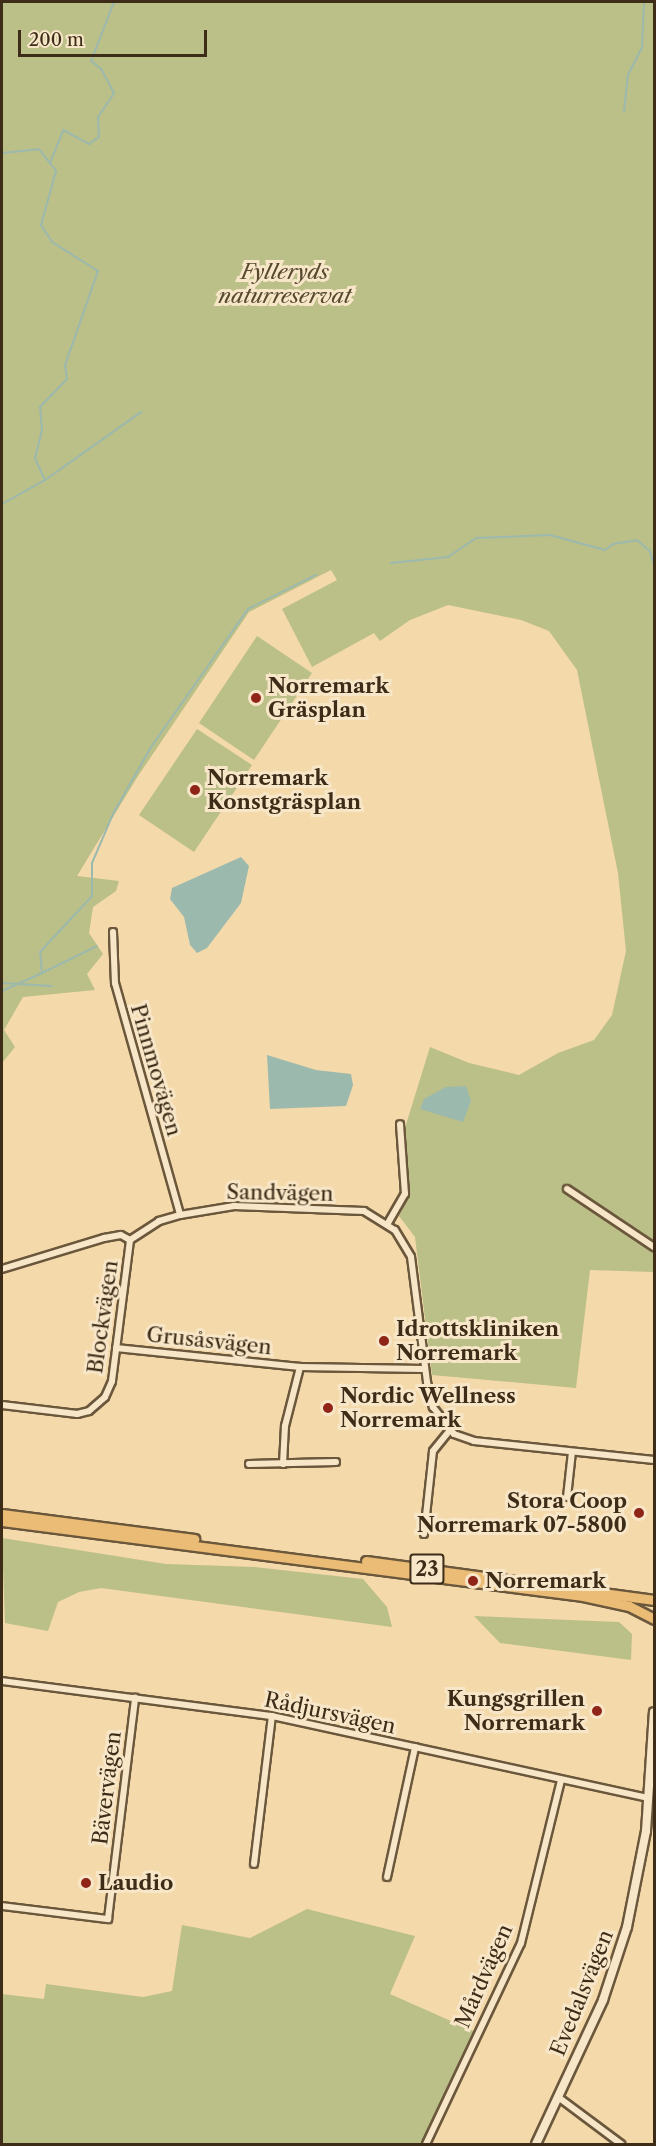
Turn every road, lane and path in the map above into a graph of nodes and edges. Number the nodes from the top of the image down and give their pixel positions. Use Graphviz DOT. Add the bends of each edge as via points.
graph roads {
  1 [pos="113,932"];
  2 [pos="400,1124"];
  3 [pos="567,1189"];
  4 [pos="180,1215"];
  5 [pos="388,1223"];
  6 [pos="130,1240"];
  7 [pos="654,1247"];
  8 [pos="2,1269"];
  9 [pos="116,1348"];
  10 [pos="300,1367"];
  11 [pos="423,1369"];
  12 [pos="2,1405"];
  13 [pos="450,1430"];
  14 [pos="572,1452"];
  15 [pos="654,1461"];
  16 [pos="336,1462"];
  17 [pos="249,1464"];
  18 [pos="283,1464"];
  19 [pos="567,1497"];
  20 [pos="2,1514"];
  21 [pos="2,1521"];
  22 [pos="424,1534"];
  23 [pos="654,1600"];
  24 [pos="654,1619"];
  25 [pos="2,1681"];
  26 [pos="135,1698"];
  27 [pos="654,1712"];
  28 [pos="272,1716"];
  29 [pos="654,1744"];
  30 [pos="415,1747"];
  31 [pos="650,1777"];
  32 [pos="561,1780"];
  33 [pos="648,1798"];
  34 [pos="254,1864"];
  35 [pos="387,1877"];
  36 [pos="2,1906"];
  37 [pos="558,2097"];
  38 [pos="426,2145"];
  39 [pos="536,2145"];
  40 [pos="621,2145"];
  1 -- 4 [label="street, Pinnmovägen" via="115,983"];
  2 -- 5 [label="street" via="405,1194"];
  3 -- 7 [label="street"];
  4 -- 5 [label="street, Sandvägen" via="234,1206 364,1211"];
  4 -- 6 [label="street, Sandvägen"];
  5 -- 11 [label="street" via="411,1257"];
  6 -- 8 [label="street, Sandvägen" via="121,1235 104,1238"];
  6 -- 9 [label="street, Blockvägen"];
  9 -- 10 [label="street, Grusåsvägen"];
  9 -- 12 [label="street, Blockvägen" via="105,1397 89,1411 77,1414"];
  10 -- 11 [label="street, Grusåsvägen"];
  10 -- 18 [label="street, Grusåsvägen" via="285,1426"];
  11 -- 13 [label="street" via="433,1407"];
  13 -- 14 [label="street" via="472,1440"];
  13 -- 22 [label="street" via="433,1451"];
  14 -- 15 [label="street"];
  14 -- 19 [label="street"];
  16 -- 18 [label="street"];
  17 -- 18 [label="street"];
  20 -- 23 [label="main road, 23"];
  21 -- 24 [label="main road, 23" via="583,1596 629,1606"];
  25 -- 26 [label="street, Rådjursvägen"];
  26 -- 28 [label="street, Rådjursvägen"];
  26 -- 36 [label="street, Bävervägen" via="108,1919"];
  27 -- 31 [label="street, Evedalsvägen"];
  28 -- 30 [label="street, Rådjursvägen"];
  28 -- 34 [label="street"];
  29 -- 31 [label="street, Evedalsvägen"];
  30 -- 32 [label="street, Rådjursvägen"];
  30 -- 35 [label="street"];
  31 -- 33 [label="street, Evedalsvägen"];
  32 -- 33 [label="street, Rådjursvägen"];
  32 -- 38 [label="street, Mårdvägen" via="521,1943"];
  33 -- 37 [label="street, Evedalsvägen" via="636,1890 620,1952"];
  37 -- 39 [label="street, Evedalsvägen"];
  37 -- 40 [label="street"];
}
